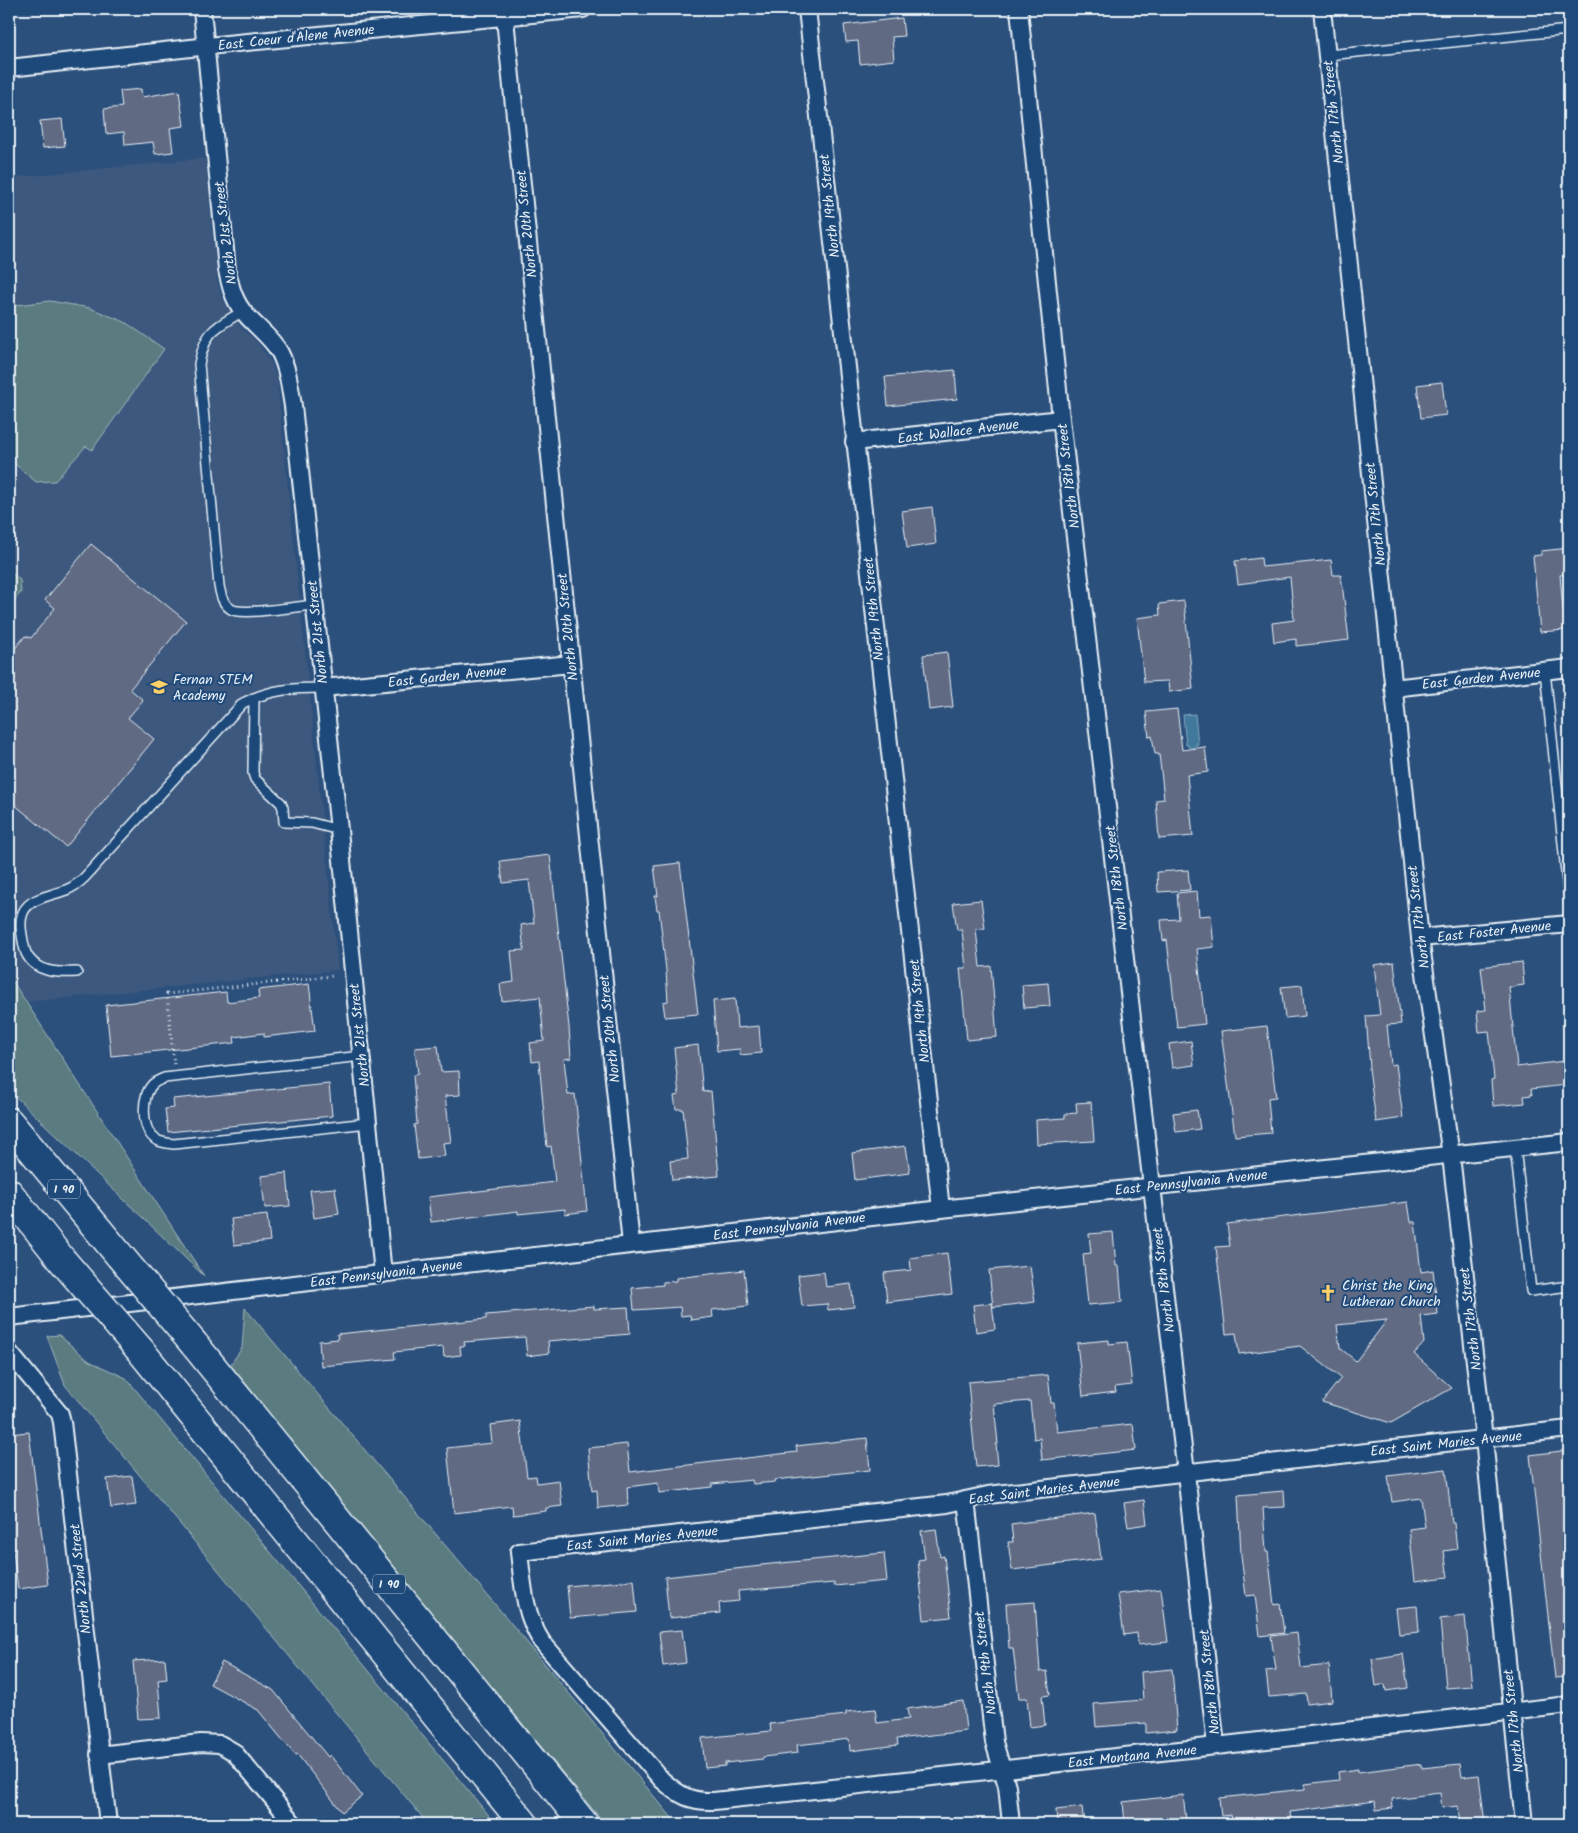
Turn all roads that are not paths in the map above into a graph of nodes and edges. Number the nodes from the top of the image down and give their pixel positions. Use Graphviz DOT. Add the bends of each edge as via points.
graph roads {
  1 [pos="202,9"];
  2 [pos="583,9"];
  3 [pos="807,9"];
  4 [pos="1018,9"];
  5 [pos="1322,9"];
  6 [pos="504,13"];
  7 [pos="1569,30"];
  8 [pos="206,46"];
  9 [pos="1328,55"];
  10 [pos="9,68"];
  11 [pos="243,311"];
  12 [pos="1062,419"];
  13 [pos="854,442"];
  14 [pos="314,605"];
  15 [pos="571,664"];
  16 [pos="1569,668"];
  17 [pos="1545,671"];
  18 [pos="323,688"];
  19 [pos="1393,688"];
  20 [pos="254,698"];
  21 [pos="338,830"];
  22 [pos="1569,901"];
  23 [pos="1569,924"];
  24 [pos="1420,938"];
  25 [pos="77,972"];
  26 [pos="362,1056"];
  27 [pos="9,1120"];
  28 [pos="368,1123"];
  29 [pos="1569,1142"];
  30 [pos="1515,1148"];
  31 [pos="1450,1156"];
  32 [pos="1152,1186"];
  33 [pos="9,1193"];
  34 [pos="941,1209"];
  35 [pos="631,1244"];
  36 [pos="383,1274"];
  37 [pos="1569,1286"];
  38 [pos="9,1317"];
  39 [pos="9,1352"];
  40 [pos="1569,1429"];
  41 [pos="1484,1439"];
  42 [pos="1186,1473"];
  43 [pos="966,1500"];
  44 [pos="1569,1705"];
  45 [pos="1512,1712"];
  46 [pos="1216,1746"];
  47 [pos="99,1755"];
  48 [pos="1002,1770"];
  49 [pos="694,1800"];
  50 [pos="108,1824"];
  51 [pos="294,1824"];
  52 [pos="524,1824"];
  53 [pos="584,1824"];
  54 [pos="1012,1824"];
  55 [pos="1524,1824"];
  1 -- 8 [label="street, North 21st Street"];
  2 -- 6 [label="street, East Coeur d'Alene Avenue"];
  3 -- 13 [label="street, North 19th Street"];
  4 -- 12 [label="street, North 18th Street"];
  5 -- 9 [label="street, North 17th Street"];
  6 -- 8 [label="street, East Coeur d'Alene Avenue"];
  6 -- 15 [label="street, North 20th Street"];
  7 -- 9 [label="lane"];
  8 -- 10 [label="street, East Coeur d'Alene Avenue"];
  8 -- 11 [label="street, North 21st Street" via="227,270 232,293"];
  9 -- 19 [label="street, North 17th Street"];
  11 -- 14 [label="street, North 21st Street" via="273,342 286,369 293,406"];
  11 -- 14 [label="lane" via="207,336 199,364 219,586 223,601 233,611"];
  12 -- 13 [label="street, East Wallace Avenue"];
  12 -- 32 [label="street, North 18th Street"];
  13 -- 34 [label="street, North 19th Street"];
  14 -- 18 [label="street, North 21st Street"];
  15 -- 18 [label="street, East Garden Avenue"];
  15 -- 35 [label="street, North 20th Street"];
  16 -- 17 [label="street, East Garden Avenue"];
  17 -- 19 [label="street, East Garden Avenue"];
  17 -- 22 [label="lane"];
  18 -- 20 [label="lane" via="283,690"];
  18 -- 21 [label="street, North 21st Street"];
  19 -- 24 [label="street, North 17th Street"];
  20 -- 21 [label="lane" via="255,779 281,803 284,822 312,823"];
  20 -- 25 [label="lane" via="243,703 85,877 70,888 40,897 24,910 20,918 21,930 26,954 33,963 55,972"];
  21 -- 26 [label="street, North 21st Street"];
  23 -- 24 [label="street, East Foster Avenue"];
  24 -- 31 [label="street, North 17th Street"];
  26 -- 28 [label="street, North 21st Street"];
  26 -- 28 [label="lane" via="176,1077 154,1082 144,1105 151,1135 162,1142 174,1144"];
  27 -- 53 [label="highway, I 90, bridge"];
  28 -- 36 [label="street, North 21st Street"];
  29 -- 30 [label="street, East Pennsylvania Avenue"];
  30 -- 31 [label="street, East Pennsylvania Avenue"];
  30 -- 37 [label="lane" via="1531,1290"];
  31 -- 32 [label="street, East Pennsylvania Avenue"];
  31 -- 41 [label="street, North 17th Street"];
  32 -- 34 [label="street, East Pennsylvania Avenue"];
  32 -- 42 [label="street, North 18th Street"];
  33 -- 52 [label="highway, bridge"];
  34 -- 35 [label="street, East Pennsylvania Avenue"];
  35 -- 36 [label="street, East Pennsylvania Avenue"];
  36 -- 38 [label="street, East Pennsylvania Avenue"];
  39 -- 47 [label="street, North 22nd Street" via="60,1414 62,1422"];
  40 -- 41 [label="street, East Saint Maries Avenue"];
  41 -- 42 [label="street, East Saint Maries Avenue"];
  41 -- 45 [label="street, North 17th Street"];
  42 -- 43 [label="street, East Saint Maries Avenue"];
  42 -- 46 [label="street, North 18th Street"];
  43 -- 48 [label="street, North 19th Street" via="994,1742"];
  43 -- 49 [label="street, East Saint Maries Avenue" via="519,1552 529,1620 542,1642 662,1780"];
  44 -- 45 [label="street, East Montana Avenue"];
  45 -- 46 [label="street, East Montana Avenue"];
  45 -- 55 [label="street, North 17th Street"];
  46 -- 48 [label="street, East Montana Avenue"];
  47 -- 50 [label="street, North 22nd Street"];
  47 -- 51 [label="street" via="201,1743 220,1744 234,1752"];
  48 -- 49 [label="street, East Montana Avenue" via="714,1801"];
  48 -- 54 [label="street, North 19th Street"];
}
